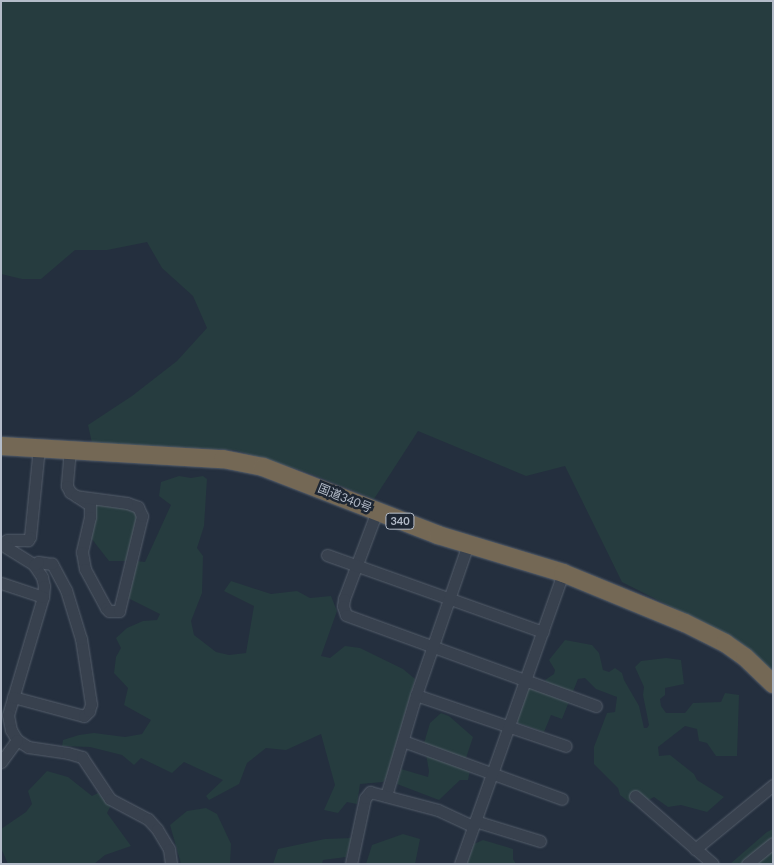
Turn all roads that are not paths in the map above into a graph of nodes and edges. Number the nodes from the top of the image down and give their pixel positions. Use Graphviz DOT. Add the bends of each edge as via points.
graph roads {
  1 [pos="1,446"];
  2 [pos="39,448"];
  3 [pos="70,449"];
  4 [pos="76,496"];
  5 [pos="377,511"];
  6 [pos="468,544"];
  7 [pos="327,554"];
  8 [pos="34,565"];
  9 [pos="358,565"];
  10 [pos="563,573"];
  11 [pos="1,583"];
  12 [pos="43,597"];
  13 [pos="451,598"];
  14 [pos="543,632"];
  15 [pos="433,646"];
  16 [pos="526,679"];
  17 [pos="773,684"];
  18 [pos="416,695"];
  19 [pos="12,697"];
  20 [pos="596,706"];
  21 [pos="509,726"];
  22 [pos="17,740"];
  23 [pos="403,741"];
  24 [pos="566,746"];
  25 [pos="1,762"];
  26 [pos="492,774"];
  27 [pos="773,785"];
  28 [pos="386,796"];
  29 [pos="635,796"];
  30 [pos="562,799"];
  31 [pos="474,824"];
  32 [pos="540,841"];
  33 [pos="773,843"];
  34 [pos="695,848"];
  35 [pos="171,864"];
  36 [pos="351,864"];
  37 [pos="460,864"];
  38 [pos="713,864"];
  39 [pos="747,864"];
  1 -- 2 [label="highway, 国道340号 / 340"];
  2 -- 3 [label="highway, 国道340号 / 340"];
  2 -- 8 [label="street" via="30,537 1,544"];
  3 -- 4 [label="street" via="68,486"];
  3 -- 5 [label="highway, 国道340号 / 340" via="188,456 242,463 287,475"];
  4 -- 4 [label="street" via="88,502 91,511 82,552 85,568 106,608 119,611 142,516 138,507 127,503"];
  5 -- 6 [label="highway, 国道340号 / 340"];
  5 -- 9 [label="street"];
  6 -- 10 [label="highway, 国道340号 / 340"];
  6 -- 13 [label="street"];
  7 -- 9 [label="street"];
  8 -- 12 [label="street" via="42,577"];
  8 -- 19 [label="street" via="38,562 52,564 66,590 81,639 90,711 84,716"];
  9 -- 13 [label="street"];
  9 -- 15 [label="street" via="342,606 346,615"];
  10 -- 14 [label="street"];
  10 -- 17 [label="highway, 国道340号 / 340" via="719,640 744,657"];
  11 -- 12 [label="street"];
  12 -- 19 [label="street"];
  13 -- 14 [label="street"];
  13 -- 15 [label="street"];
  14 -- 16 [label="street"];
  15 -- 16 [label="street"];
  15 -- 18 [label="street"];
  16 -- 20 [label="street"];
  16 -- 21 [label="street"];
  18 -- 21 [label="street"];
  18 -- 23 [label="street"];
  19 -- 22 [label="street" via="8,723"];
  21 -- 24 [label="street"];
  21 -- 26 [label="street"];
  22 -- 25 [label="street"];
  22 -- 35 [label="street" via="28,747 82,758 110,799 148,819 157,829 169,849"];
  23 -- 26 [label="street"];
  23 -- 28 [label="street"];
  26 -- 30 [label="street"];
  26 -- 31 [label="street"];
  27 -- 34 [label="street"];
  28 -- 31 [label="street"];
  28 -- 36 [label="street" via="370,792 365,798"];
  29 -- 34 [label="street"];
  31 -- 32 [label="street"];
  31 -- 37 [label="street"];
  33 -- 39 [label="street"];
  34 -- 38 [label="street"];
}
